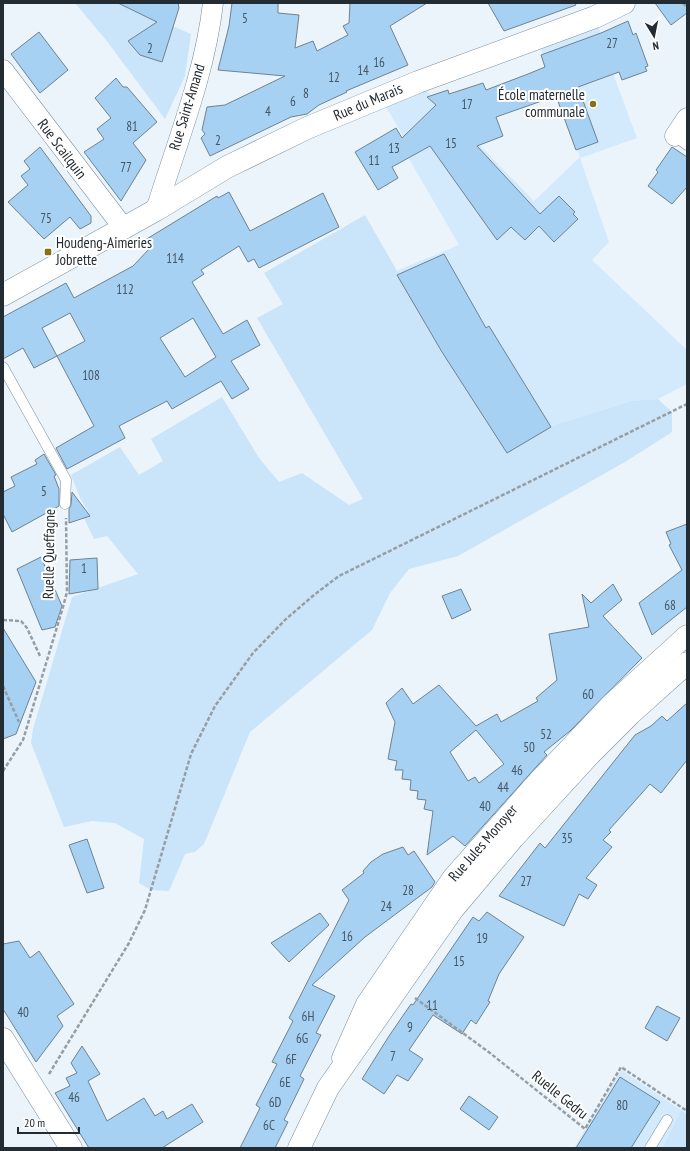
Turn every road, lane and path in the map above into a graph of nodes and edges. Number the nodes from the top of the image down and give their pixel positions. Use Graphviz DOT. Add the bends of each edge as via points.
graph roads {
  1 [pos="213,3"];
  2 [pos="624,3"];
  3 [pos="683,3"];
  4 [pos="687,7"];
  5 [pos="3,70"];
  6 [pos="687,118"];
  7 [pos="681,140"];
  8 [pos="156,210"];
  9 [pos="123,227"];
  10 [pos="3,295"];
  11 [pos="3,367"];
  12 [pos="687,404"];
  13 [pos="65,504"];
  14 [pos="3,620"];
  15 [pos="687,635"];
  16 [pos="40,656"];
  17 [pos="687,663"];
  18 [pos="3,686"];
  19 [pos="19,722"];
  20 [pos="3,771"];
  21 [pos="400,988"];
  22 [pos="3,1039"];
  23 [pos="328,1088"];
  24 [pos="37,1094"];
  25 [pos="687,1111"];
  26 [pos="667,1120"];
  27 [pos="71,1148"];
  28 [pos="299,1148"];
  29 [pos="650,1148"];
  1 -- 8 [label="street, Rue Saint-Amand" via="205,50 191,103"];
  2 -- 8 [label="street, Rue du Marais" via="596,17 418,82 307,128 227,167"];
  3 -- 4 [label="path"];
  5 -- 9 [label="street, Rue Scailquin"];
  6 -- 7 [label="street"];
  8 -- 9 [label="street, Rue du Marais"];
  9 -- 10 [label="street, Rue du Marais"];
  11 -- 13 [label="lane, Ruelle Queffagne" via="66,480"];
  12 -- 24 [label="path" via="339,576 286,619 253,653 215,706 191,754 145,910 129,943"];
  13 -- 20 [label="path, Ruelle Queffagne" via="67,592 23,740"];
  14 -- 16 [label="path" via="21,622 27,628"];
  15 -- 23 [label="street, Rue Jules Monoyer" via="611,704 453,877 366,1004"];
  17 -- 21 [label="street, Rue Jules Monoyer" via="590,754 513,838 453,908"];
  18 -- 19 [label="path"];
  21 -- 23 [label="street, Rue Jules Monoyer"];
  21 -- 25 [label="path, Ruelle Gedru" via="490,1053 585,1129 621,1067"];
  22 -- 24 [label="street"];
  23 -- 28 [label="street, Rue Jules Monoyer"];
  24 -- 27 [label="street"];
  26 -- 29 [label="lane"];
}
